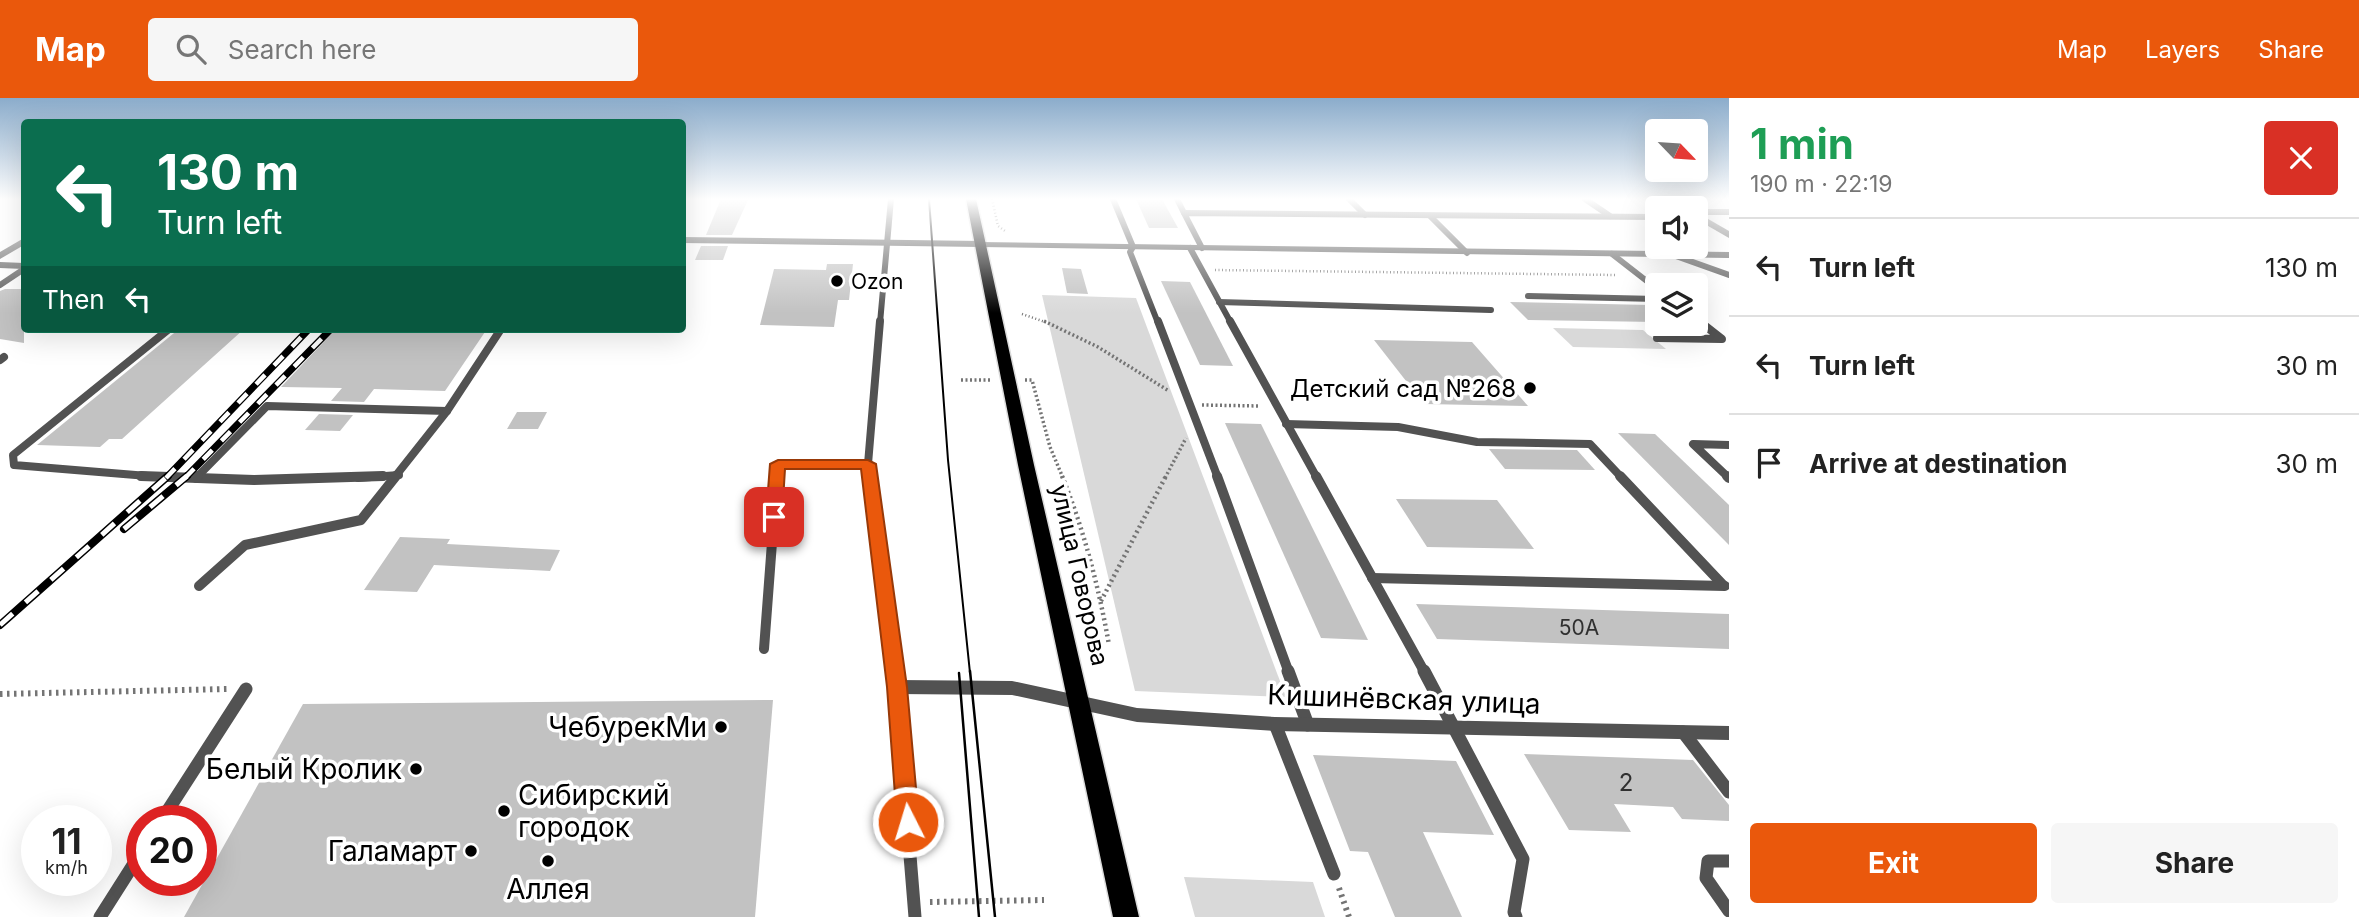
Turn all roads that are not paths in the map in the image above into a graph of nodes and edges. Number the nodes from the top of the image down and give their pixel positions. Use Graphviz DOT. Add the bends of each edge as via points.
graph roads {
  1 [pos="887,237"];
  2 [pos="980,237"];
  3 [pos="1129,237"];
  4 [pos="1196,237"];
  5 [pos="1451,237"];
  6 [pos="686,240"];
  7 [pos="21,243"];
  8 [pos="886,243"];
  9 [pos="982,244"];
  10 [pos="1133,247"];
  11 [pos="1189,248"];
  12 [pos="1202,248"];
  13 [pos="1467,253"];
  14 [pos="1612,254"];
  15 [pos="1645,255"];
  16 [pos="1708,255"];
  17 [pos="1729,255"];
  18 [pos="0,256"];
  19 [pos="1684,259"];
  20 [pos="0,265"];
  21 [pos="21,267"];
  22 [pos="21,269"];
  23 [pos="1729,275"];
  24 [pos="13,276"];
  25 [pos="21,277"];
  26 [pos="1645,280"];
  27 [pos="0,285"];
  28 [pos="1528,296"];
  29 [pos="1645,299"];
  30 [pos="1219,302"];
  31 [pos="1492,310"];
  32 [pos="1708,328"];
  33 [pos="164,333"];
  34 [pos="498,333"];
  35 [pos="1657,338"];
  36 [pos="447,411"];
  37 [pos="1286,424"];
  38 [pos="1729,445"];
  39 [pos="868,464"];
  40 [pos="399,475"];
  41 [pos="196,478"];
  42 [pos="1729,478"];
  43 [pos="1372,578"];
  44 [pos="199,586"];
  45 [pos="1726,586"];
  46 [pos="764,649"];
  47 [pos="897,687"];
  48 [pos="246,689"];
  49 [pos="1080,703"];
  50 [pos="1275,724"];
  51 [pos="1308,725"];
  52 [pos="1456,729"];
  53 [pos="1683,732"];
  54 [pos="1729,733"];
  55 [pos="1729,792"];
  56 [pos="171,805"];
  57 [pos="1729,861"];
  58 [pos="1334,874"];
  59 [pos="126,876"];
  60 [pos="1729,911"];
  61 [pos="100,917"];
  62 [pos="915,917"];
  63 [pos="1126,917"];
  64 [pos="1517,917"];
  1 -- 8 [label="lane"];
  2 -- 9 [label="main road, улица Говорова"];
  3 -- 10 [label="lane"];
  4 -- 12 [label="lane"];
  5 -- 13 [label="lane"];
  6 -- 8 [label="lane"];
  7 -- 18 [label="street"];
  8 -- 9 [label="lane"];
  8 -- 39 [label="lane"];
  9 -- 10 [label="street"];
  9 -- 49 [label="main road, улица Говорова"];
  10 -- 11 [label="street"];
  10 -- 51 [label="lane" via="1130,252 1191,404"];
  11 -- 12 [label="street"];
  11 -- 30 [label="lane"];
  12 -- 13 [label="street"];
  13 -- 14 [label="street"];
  14 -- 15 [label="street"];
  14 -- 26 [label="lane"];
  16 -- 17 [label="street"];
  19 -- 23 [label="lane"];
  20 -- 21 [label="lane"];
  22 -- 24 [label="lane"];
  24 -- 25 [label="lane"];
  24 -- 27 [label="lane"];
  28 -- 29 [label="lane"];
  30 -- 31 [label="lane"];
  30 -- 37 [label="lane"];
  32 -- 35 [label="lane" via="1722,339"];
  33 -- 41 [label="lane" via="13,455 14,465"];
  34 -- 36 [label="lane"];
  36 -- 40 [label="lane"];
  36 -- 41 [label="lane" via="268,406"];
  37 -- 43 [label="lane"];
  37 -- 45 [label="lane" via="1398,427 1476,442 1590,444"];
  38 -- 42 [label="lane" via="1693,444"];
  39 -- 46 [label="lane" via="778,464"];
  39 -- 47 [label="lane"];
  40 -- 41 [label="lane" via="327,481"];
  40 -- 44 [label="lane" via="361,520 245,545"];
  43 -- 45 [label="lane"];
  43 -- 52 [label="lane"];
  47 -- 49 [label="street, Кишинёвская улица" via="1012,688"];
  47 -- 62 [label="lane"];
  48 -- 56 [label="lane"];
  49 -- 50 [label="street, Кишинёвская улица" via="1136,715"];
  49 -- 63 [label="main road, улица Говорова"];
  50 -- 51 [label="street, Кишинёвская улица"];
  50 -- 58 [label="lane"];
  51 -- 52 [label="street, Кишинёвская улица"];
  52 -- 53 [label="street, Кишинёвская улица"];
  52 -- 64 [label="lane" via="1523,859"];
  53 -- 54 [label="street, Кишинёвская улица"];
  53 -- 55 [label="lane"];
  57 -- 60 [label="lane" via="1708,861 1706,878"];
  59 -- 61 [label="lane"];
}
